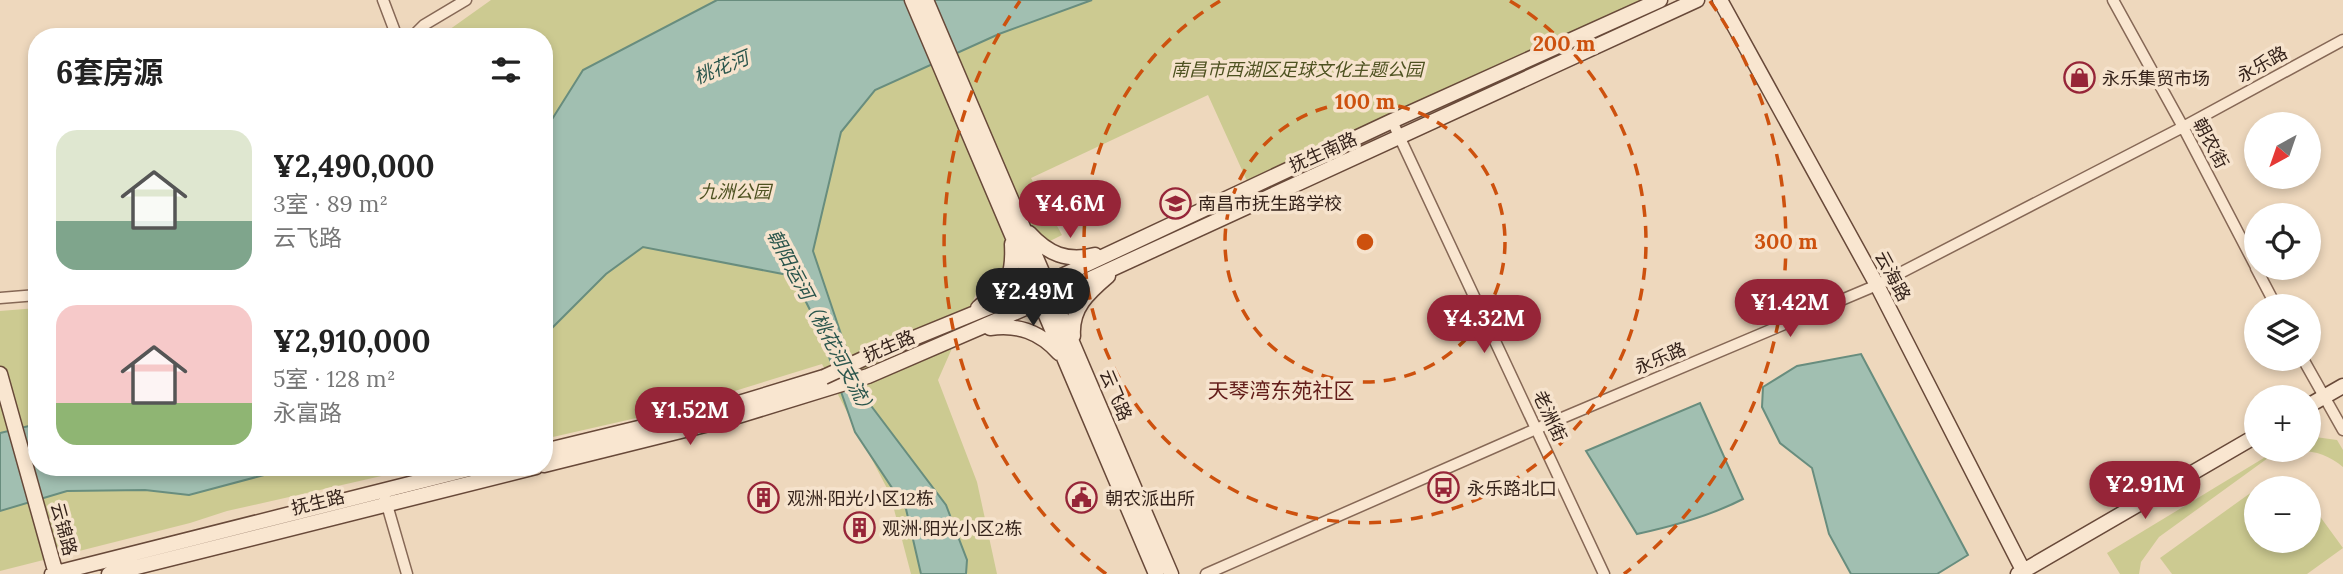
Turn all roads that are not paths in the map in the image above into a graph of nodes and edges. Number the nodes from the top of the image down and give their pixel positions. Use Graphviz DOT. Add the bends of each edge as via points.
graph roads {
  1 [pos="383,0"];
  2 [pos="466,0"];
  3 [pos="912,0"];
  4 [pos="926,0"];
  5 [pos="1660,0"];
  6 [pos="1697,0"];
  7 [pos="1720,0"];
  8 [pos="2113,0"];
  9 [pos="394,28"];
  10 [pos="422,28"];
  11 [pos="2343,40"];
  12 [pos="1392,121"];
  13 [pos="2183,127"];
  14 [pos="1401,137"];
  15 [pos="1018,231"];
  16 [pos="2244,244"];
  17 [pos="1119,257"];
  18 [pos="1877,285"];
  19 [pos="1044,292"];
  20 [pos="28,296"];
  21 [pos="0,298"];
  22 [pos="968,316"];
  23 [pos="975,330"];
  24 [pos="1074,345"];
  25 [pos="1065,359"];
  26 [pos="2309,371"];
  27 [pos="0,375"];
  28 [pos="825,383"];
  29 [pos="2343,386"];
  30 [pos="2323,397"];
  31 [pos="1536,429"];
  32 [pos="2343,430"];
  33 [pos="2244,443"];
  34 [pos="553,449"];
  35 [pos="553,463"];
  36 [pos="28,470"];
  37 [pos="30,476"];
  38 [pos="450,476"];
  39 [pos="492,476"];
  40 [pos="385,498"];
  41 [pos="2022,573"];
  42 [pos="55,574"];
  43 [pos="109,574"];
  44 [pos="407,574"];
  45 [pos="1156,574"];
  46 [pos="1171,574"];
  47 [pos="1206,574"];
  48 [pos="1604,574"];
  1 -- 9 [label="street"];
  2 -- 10 [label="street"];
  3 -- 15 [label="main road, 云飞路"];
  4 -- 15 [label="main road, 云飞路"];
  5 -- 12 [label="main road, 抚生南路"];
  6 -- 14 [label="main road, 抚生南路"];
  7 -- 18 [label="main road, 云海路"];
  8 -- 13 [label="street, 朝农街"];
  11 -- 13 [label="street, 永乐路"];
  12 -- 14 [label="street, 老洲街"];
  12 -- 17 [label="main road, 抚生南路"];
  13 -- 16 [label="street, 朝农街"];
  13 -- 18 [label="street, 永乐路"];
  14 -- 17 [label="main road, 抚生南路"];
  14 -- 31 [label="street, 老洲街"];
  15 -- 17 [label="main road" via="1064,257"];
  15 -- 19 [label="main road, 云飞路"];
  15 -- 22 [label="main road" via="1011,275"];
  17 -- 19 [label="main road, 抚生南路"];
  17 -- 24 [label="main road" via="1077,307 1072,325"];
  18 -- 31 [label="street, 永乐路"];
  18 -- 41 [label="main road, 云海路"];
  19 -- 22 [label="main road, 抚生路"];
  19 -- 23 [label="main road, 抚生路"];
  19 -- 24 [label="main road, 云飞路"];
  19 -- 25 [label="main road, 云飞路"];
  20 -- 21 [label="street"];
  22 -- 28 [label="main road, 抚生路, bridge" via="865,358"];
  23 -- 25 [label="main road" via="1009,327 1035,333"];
  23 -- 28 [label="main road, 抚生路" via="868,376"];
  24 -- 46 [label="main road, 云飞路"];
  25 -- 45 [label="main road, 云飞路"];
  26 -- 30 [label="street"];
  27 -- 36 [label="main road, 云锦路"];
  28 -- 34 [label="main road, 抚生路"];
  28 -- 35 [label="main road, 抚生路" via="725,420"];
  29 -- 30 [label="main road"];
  30 -- 32 [label="street"];
  31 -- 47 [label="street, 永乐路"];
  31 -- 48 [label="street, 老洲街"];
  33 -- 41 [label="main road"];
  37 -- 42 [label="main road, 云锦路"];
  38 -- 40 [label="main road, 抚生路"];
  39 -- 40 [label="main road, 抚生路"];
  40 -- 42 [label="main road, 抚生路"];
  40 -- 43 [label="main road, 抚生路"];
  40 -- 44 [label="street"];
}
